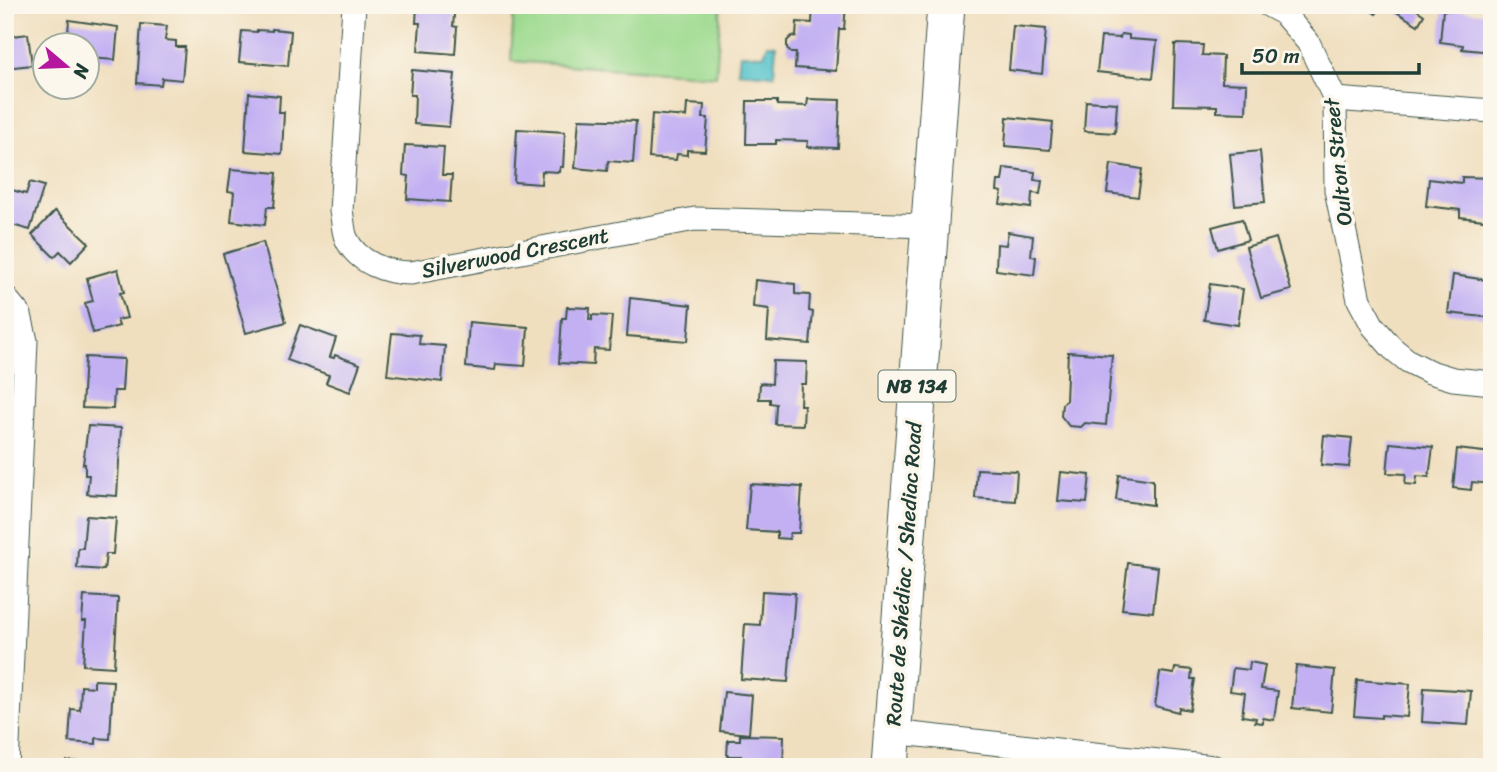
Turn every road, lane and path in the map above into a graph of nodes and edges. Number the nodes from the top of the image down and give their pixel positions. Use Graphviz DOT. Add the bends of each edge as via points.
graph roads {
  1 [pos="354,5"];
  2 [pos="946,5"];
  3 [pos="1268,5"];
  4 [pos="1335,99"];
  5 [pos="1492,111"];
  6 [pos="929,226"];
  7 [pos="5,297"];
  8 [pos="1492,383"];
  9 [pos="891,749"];
  10 [pos="7,767"];
  11 [pos="1214,767"];
  1 -- 6 [label="street, Silverwood Crescent" via="341,211 346,239 359,255 393,273 695,219"];
  2 -- 6 [label="main road, Route de Shédiac / Shediac Road / NB 134"];
  3 -- 4 [label="street, Oulton Street" via="1283,13 1308,42"];
  4 -- 5 [label="street"];
  4 -- 8 [label="street, Oulton Street" via="1336,190 1359,300 1373,326 1392,348 1419,367 1453,379"];
  6 -- 9 [label="main road, Route de Shédiac / Shediac Road / NB 134"];
  7 -- 10 [label="street" via="20,315 26,341"];
  9 -- 11 [label="street"];
}
